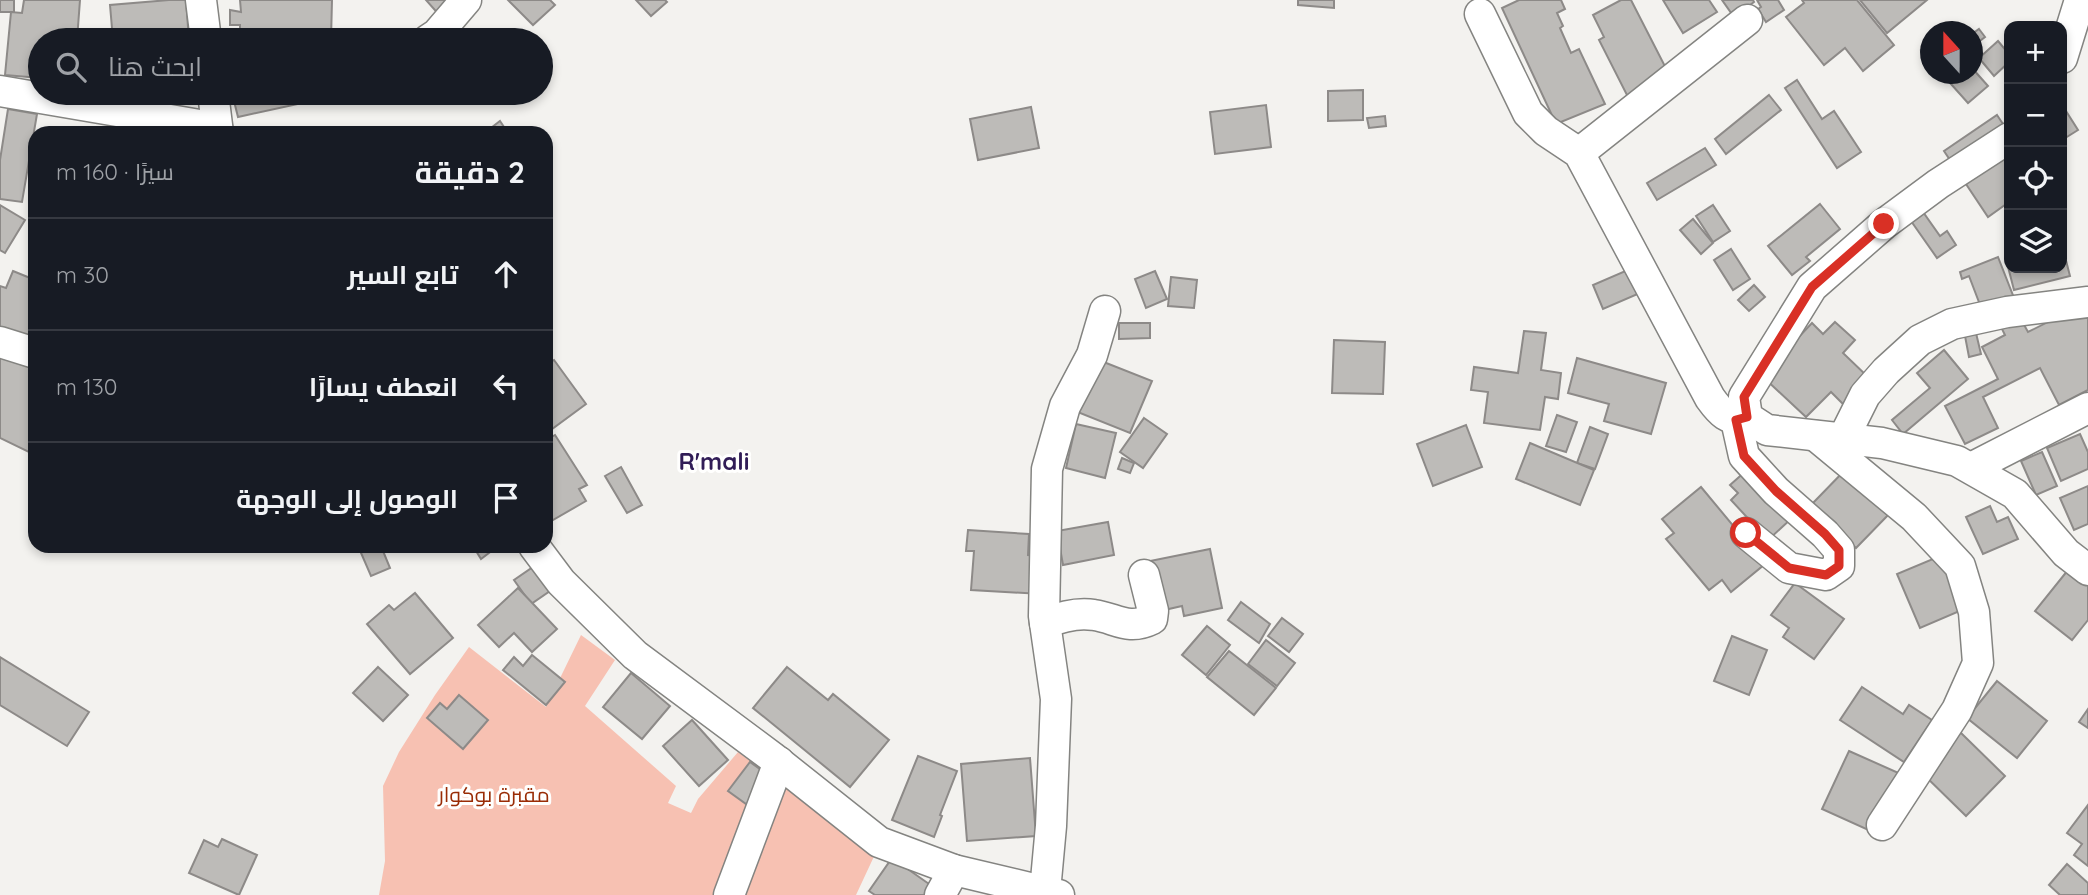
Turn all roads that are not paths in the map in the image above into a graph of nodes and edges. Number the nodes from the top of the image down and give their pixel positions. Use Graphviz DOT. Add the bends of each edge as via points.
graph roads {
  1 [pos="201,0"];
  2 [pos="466,0"];
  3 [pos="2080,0"];
  4 [pos="1480,14"];
  5 [pos="1747,20"];
  6 [pos="204,28"];
  7 [pos="442,28"];
  8 [pos="2067,42"];
  9 [pos="0,91"];
  10 [pos="28,96"];
  11 [pos="78,105"];
  12 [pos="214,105"];
  13 [pos="195,126"];
  14 [pos="217,126"];
  15 [pos="2004,141"];
  16 [pos="1579,153"];
  17 [pos="2088,302"];
  18 [pos="1105,311"];
  19 [pos="0,342"];
  20 [pos="28,351"];
  21 [pos="2088,408"];
  22 [pos="1741,419"];
  23 [pos="1829,438"];
  24 [pos="1971,468"];
  25 [pos="1746,533"];
  26 [pos="539,553"];
  27 [pos="2086,565"];
  28 [pos="1144,575"];
  29 [pos="1045,623"];
  30 [pos="779,762"];
  31 [pos="1882,825"];
  32 [pos="947,882"];
  33 [pos="1052,893"];
  34 [pos="729,895"];
  1 -- 6 [label="street"];
  2 -- 7 [label="street"];
  3 -- 8 [label="street"];
  4 -- 16 [label="street" via="1528,113"];
  5 -- 16 [label="street"];
  9 -- 10 [label="street"];
  11 -- 13 [label="street"];
  12 -- 14 [label="street"];
  15 -- 22 [label="street" via="1884,224 1812,287 1744,397"];
  16 -- 22 [label="street" via="1710,397 1720,412"];
  17 -- 23 [label="street" via="1951,324 1920,340 1886,370"];
  18 -- 29 [label="street" via="1092,355 1065,406 1047,469"];
  19 -- 20 [label="street"];
  21 -- 24 [label="street"];
  22 -- 23 [label="street" via="1767,430"];
  22 -- 25 [label="street" via="1744,456 1839,550 1839,566 1826,575 1789,568"];
  23 -- 24 [label="street" via="1907,449"];
  23 -- 31 [label="street" via="1960,566 1974,612 1978,663 1956,710"];
  24 -- 27 [label="street" via="2015,494 2066,553"];
  26 -- 30 [label="street" via="561,582 635,655"];
  28 -- 29 [label="street" via="1153,611 1152,619 1142,624 1123,624 1094,615"];
  29 -- 33 [label="street" via="1056,699"];
  30 -- 32 [label="street" via="879,842"];
  30 -- 34 [label="street"];
  32 -- 33 [label="street"];
}
